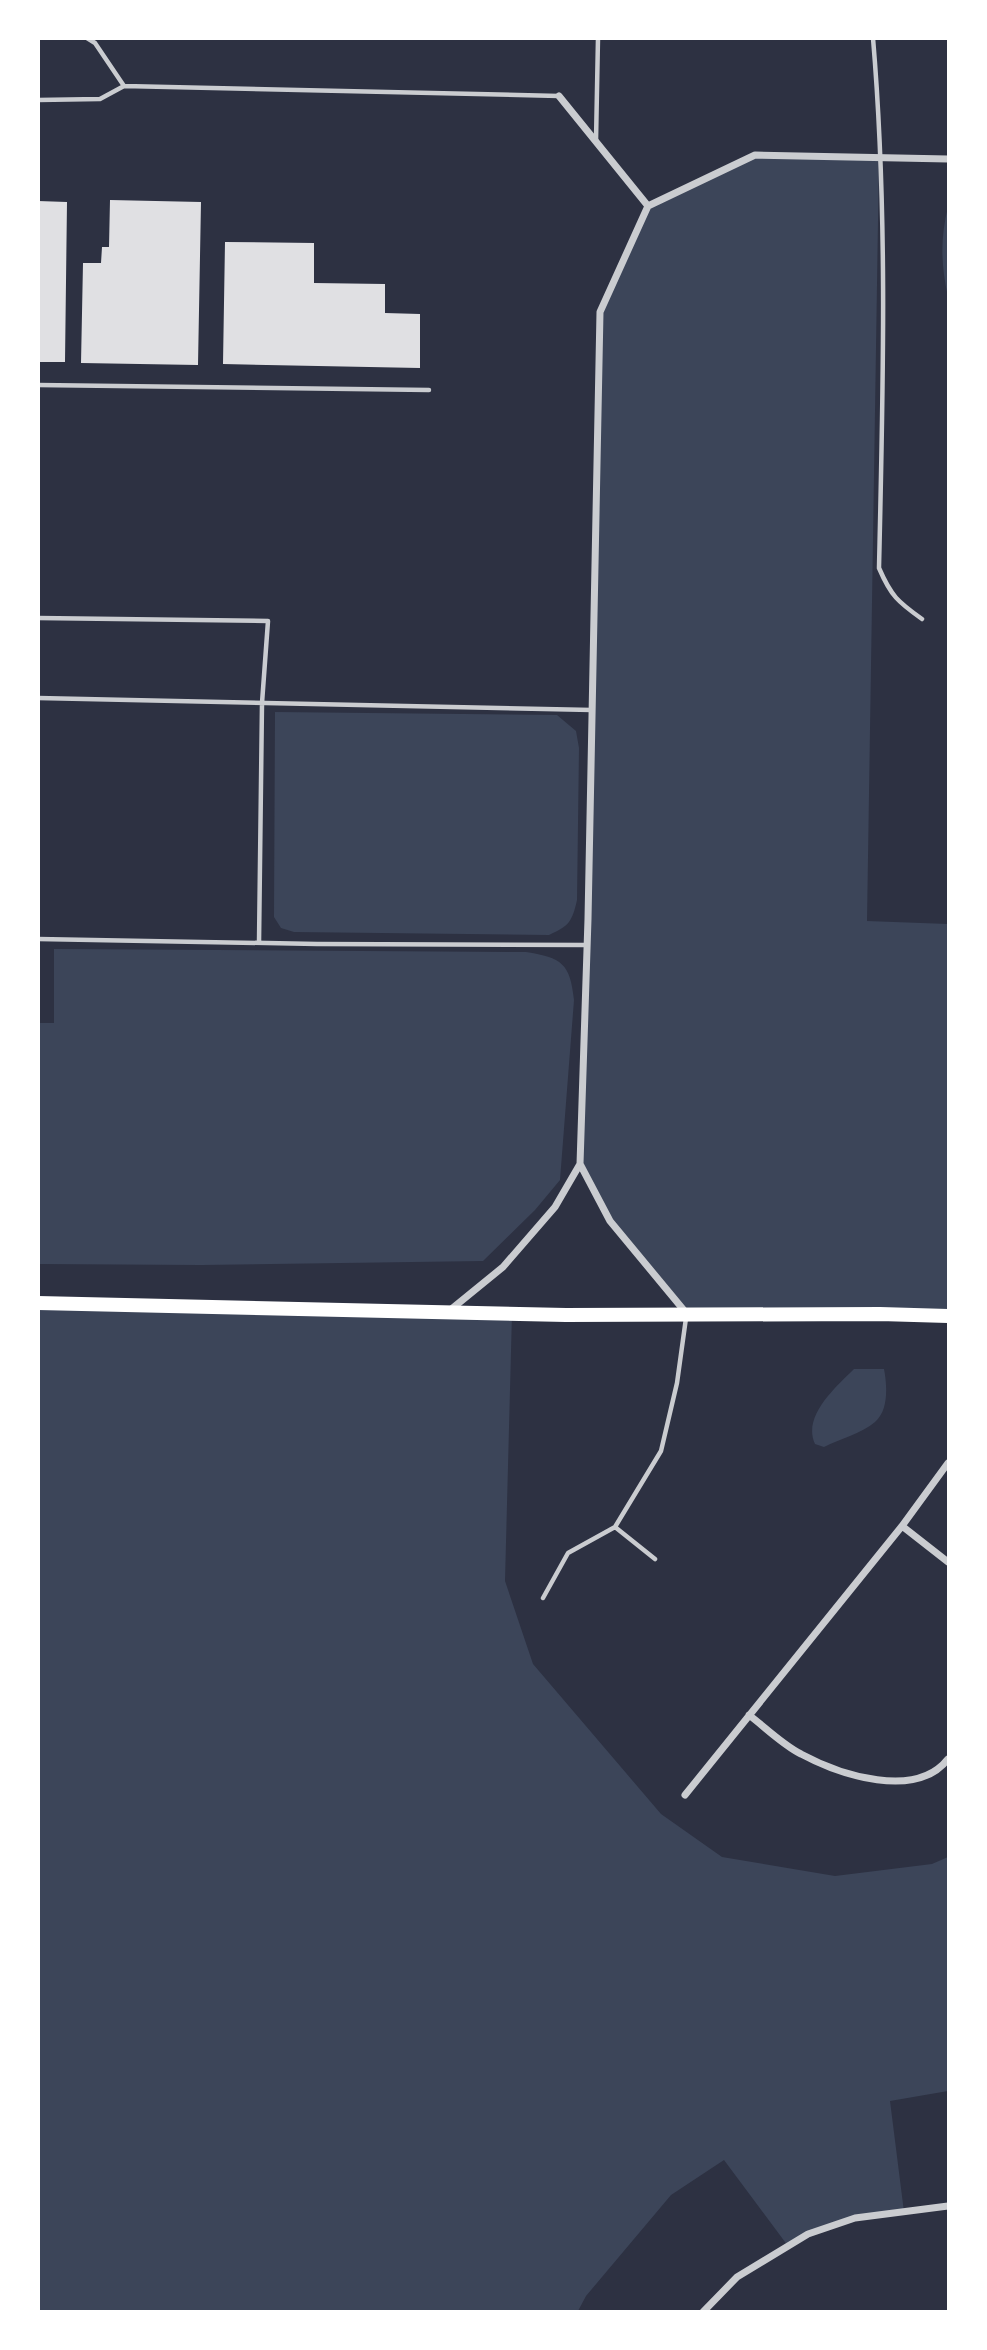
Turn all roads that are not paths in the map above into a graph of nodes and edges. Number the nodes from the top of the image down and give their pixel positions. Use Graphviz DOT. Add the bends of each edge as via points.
graph roads {
  1 [pos="88,38"];
  2 [pos="598,38"];
  3 [pos="873,38"];
  4 [pos="124,86"];
  5 [pos="559,96"];
  6 [pos="38,100"];
  7 [pos="596,141"];
  8 [pos="879,157"];
  9 [pos="948,159"];
  10 [pos="648,206"];
  11 [pos="38,385"];
  12 [pos="429,390"];
  13 [pos="38,618"];
  14 [pos="922,619"];
  15 [pos="38,698"];
  16 [pos="262,703"];
  17 [pos="592,710"];
  18 [pos="38,939"];
  19 [pos="259,943"];
  20 [pos="587,944"];
  21 [pos="580,1164"];
  22 [pos="38,1303"];
  23 [pos="448,1312"];
  24 [pos="687,1314"];
  25 [pos="948,1316"];
  26 [pos="948,1463"];
  27 [pos="902,1526"];
  28 [pos="615,1527"];
  29 [pos="655,1559"];
  30 [pos="948,1562"];
  31 [pos="543,1598"];
  32 [pos="749,1715"];
  33 [pos="948,1759"];
  34 [pos="685,1795"];
  35 [pos="948,2206"];
  36 [pos="704,2312"];
  1 -- 4 [label="lane"];
  2 -- 7 [label="lane"];
  3 -- 8 [label="lane"];
  4 -- 5 [label="lane"];
  4 -- 6 [label="lane" via="100,99"];
  5 -- 7 [label="street"];
  7 -- 10 [label="street"];
  8 -- 9 [label="street"];
  8 -- 10 [label="street" via="755,155"];
  8 -- 14 [label="lane" via="884,317 879,568 888,589"];
  10 -- 17 [label="street" via="600,312"];
  11 -- 12 [label="lane"];
  13 -- 16 [label="lane" via="268,621"];
  15 -- 16 [label="lane"];
  16 -- 17 [label="lane"];
  16 -- 19 [label="lane"];
  17 -- 20 [label="street"];
  18 -- 19 [label="lane"];
  19 -- 20 [label="lane"];
  20 -- 21 [label="street"];
  21 -- 23 [label="street" via="555,1207 503,1268"];
  21 -- 24 [label="street" via="610,1221"];
  22 -- 23 [label="main road"];
  23 -- 24 [label="main road"];
  24 -- 25 [label="main road"];
  24 -- 28 [label="lane" via="661,1451"];
  26 -- 27 [label="street"];
  27 -- 30 [label="street"];
  27 -- 32 [label="street"];
  28 -- 29 [label="lane"];
  28 -- 31 [label="lane" via="568,1553"];
  32 -- 33 [label="street" via="800,1754 856,1775 888,1782 917,1779 940,1770"];
  32 -- 34 [label="street"];
  35 -- 36 [label="street" via="855,2218 808,2234 737,2277"];
}
